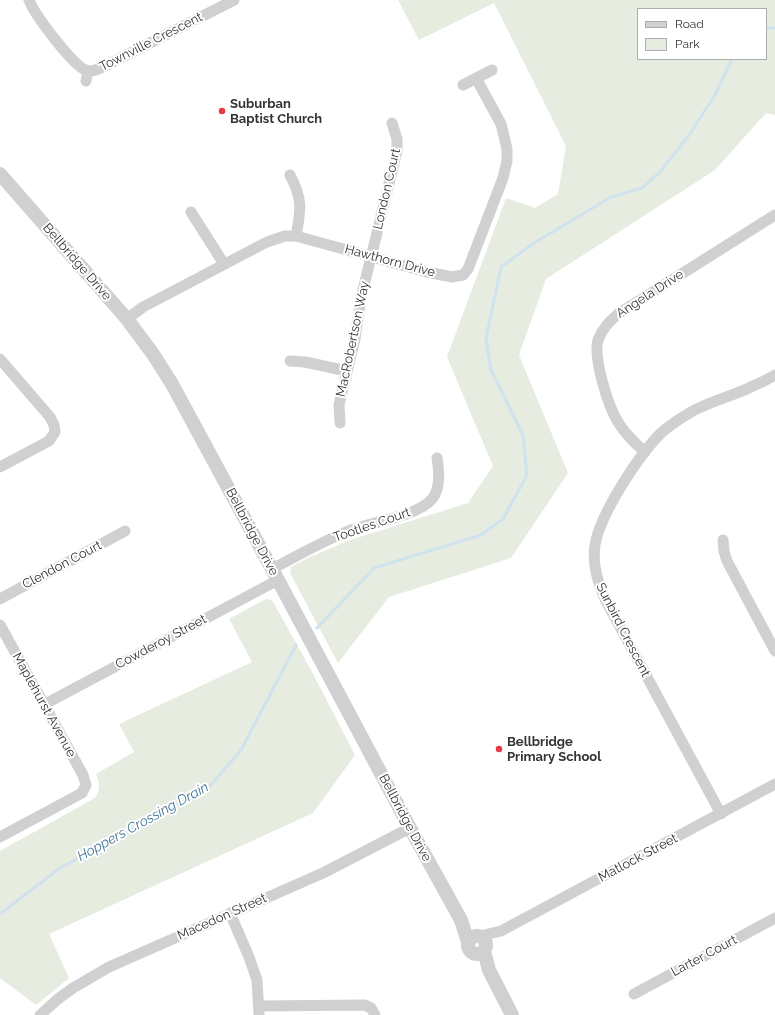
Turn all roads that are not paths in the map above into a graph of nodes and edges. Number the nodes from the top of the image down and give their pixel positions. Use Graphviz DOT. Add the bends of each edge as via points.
graph roads {
  1 [pos="29,0"];
  2 [pos="234,0"];
  3 [pos="492,70"];
  4 [pos="476,78"];
  5 [pos="463,85"];
  6 [pos="392,123"];
  7 [pos="0,174"];
  8 [pos="290,175"];
  9 [pos="191,212"];
  10 [pos="775,215"];
  11 [pos="296,236"];
  12 [pos="371,256"];
  13 [pos="224,264"];
  14 [pos="127,319"];
  15 [pos="0,359"];
  16 [pos="290,361"];
  17 [pos="347,371"];
  18 [pos="775,375"];
  19 [pos="340,422"];
  20 [pos="644,452"];
  21 [pos="437,458"];
  22 [pos="0,467"];
  23 [pos="125,531"];
  24 [pos="723,540"];
  25 [pos="275,574"];
  26 [pos="0,599"];
  27 [pos="0,625"];
  28 [pos="775,651"];
  29 [pos="45,704"];
  30 [pos="775,784"];
  31 [pos="721,814"];
  32 [pos="410,828"];
  33 [pos="0,837"];
  34 [pos="230,913"];
  35 [pos="775,918"];
  36 [pos="478,944"];
  37 [pos="634,994"];
  38 [pos="259,1011"];
  39 [pos="40,1015"];
  40 [pos="375,1015"];
  41 [pos="512,1015"];
  1 -- 2 [label="street, Townville Crescent" via="39,20 87,76 94,70"];
  3 -- 4 [label="street"];
  4 -- 5 [label="street"];
  4 -- 12 [label="street, Hawthorn Drive" via="501,124 507,161 503,178 466,273 452,277"];
  6 -- 12 [label="street, London Court" via="397,139 397,151"];
  7 -- 14 [label="street, Bellbridge Drive"];
  8 -- 11 [label="street" via="300,200"];
  9 -- 13 [label="street"];
  10 -- 20 [label="street, Angela Drive" via="618,314 603,329 596,353 610,405 618,422"];
  11 -- 12 [label="street, Hawthorn Drive"];
  11 -- 13 [label="street, Hawthorn Drive" via="285,236 267,242"];
  12 -- 17 [label="street, MacRobertson Way"];
  13 -- 14 [label="street, Hawthorn Drive" via="143,307"];
  14 -- 25 [label="street, Bellbridge Drive" via="172,384"];
  15 -- 22 [label="street" via="50,417 60,433"];
  16 -- 17 [label="street"];
  17 -- 19 [label="street, MacRobertson Way" via="339,405"];
  18 -- 20 [label="street, Sunbird Crescent" via="692,411 662,432"];
  20 -- 31 [label="street, Sunbird Crescent" via="614,498 602,522 595,544 594,564 606,601"];
  21 -- 25 [label="street, Tootles Court" via="437,491 423,507 348,531 313,547"];
  23 -- 26 [label="street, Clendon Court"];
  24 -- 28 [label="street" via="727,562"];
  25 -- 29 [label="street, Cowderoy Street"];
  25 -- 32 [label="street, Bellbridge Drive"];
  27 -- 29 [label="street, Maplehurst Avenue"];
  29 -- 33 [label="street, Maplehurst Avenue" via="86,785 82,793"];
  30 -- 31 [label="street, Matlock Street"];
  31 -- 36 [label="street, Matlock Street"];
  32 -- 34 [label="street, Macedon Street" via="323,872"];
  32 -- 36 [label="street, Bellbridge Drive" via="461,920"];
  34 -- 38 [label="street" via="257,980"];
  34 -- 39 [label="street, Macedon Street" via="109,966 73,988"];
  35 -- 37 [label="street, Larter Court"];
  36 -- 41 [label="street, Bellbridge Drive"];
  38 -- 40 [label="street" via="365,1005 371,1008"];
}
